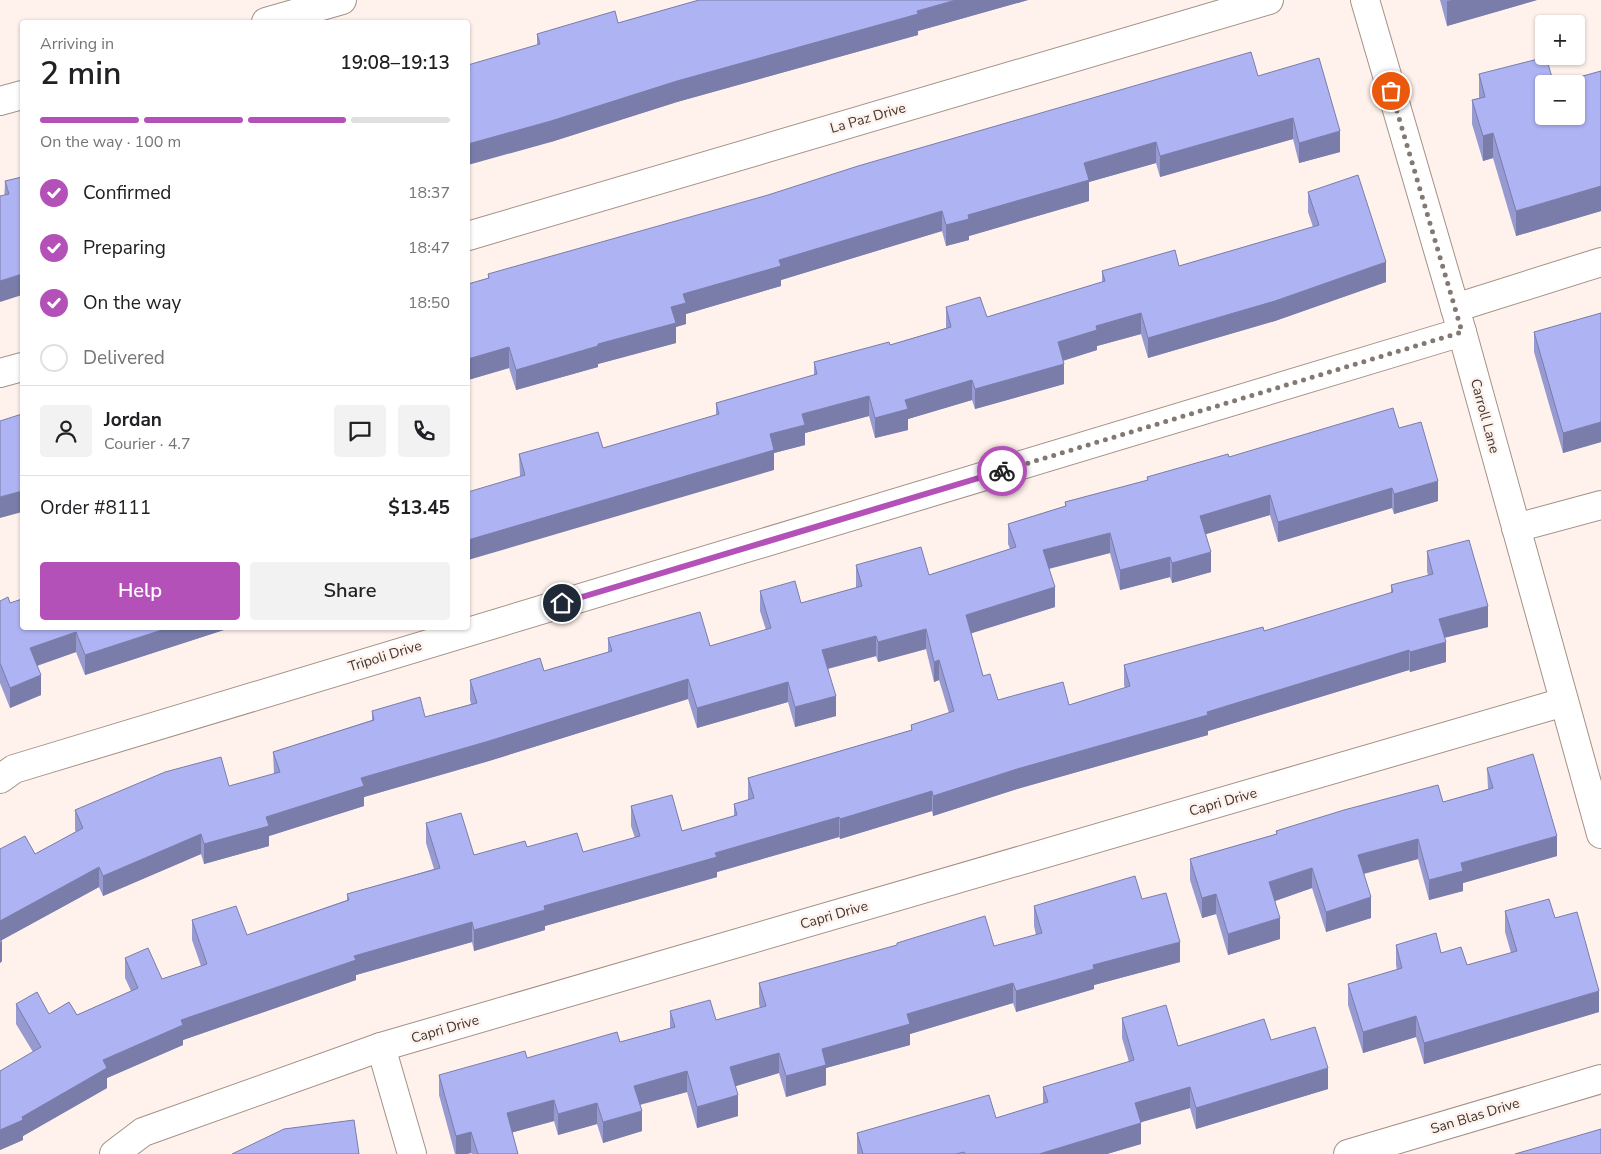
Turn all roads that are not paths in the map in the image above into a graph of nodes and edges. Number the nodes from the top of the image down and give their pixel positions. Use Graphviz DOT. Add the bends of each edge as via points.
graph roads {
  1 [pos="342,0"];
  2 [pos="1269,0"];
  3 [pos="1365,0"];
  4 [pos="273,20"];
  5 [pos="20,96"];
  6 [pos="0,102"];
  7 [pos="470,235"];
  8 [pos="1601,262"];
  9 [pos="1458,320"];
  10 [pos="20,368"];
  11 [pos="0,373"];
  12 [pos="1601,505"];
  13 [pos="1516,528"];
  14 [pos="470,628"];
  15 [pos="465,630"];
  16 [pos="1564,702"];
  17 [pos="0,779"];
  18 [pos="1601,834"];
  19 [pos="382,1047"];
  20 [pos="1601,1079"];
  21 [pos="114,1154"];
  22 [pos="412,1154"];
  23 [pos="1348,1154"];
  1 -- 4 [label="street"];
  2 -- 7 [label="street, La Paz Drive"];
  3 -- 9 [label="street, Carroll Lane"];
  5 -- 6 [label="street"];
  8 -- 9 [label="street, Tripoli Drive"];
  9 -- 13 [label="street, Carroll Lane"];
  9 -- 14 [label="street, Tripoli Drive"];
  10 -- 11 [label="street"];
  12 -- 13 [label="street"];
  13 -- 16 [label="street, Carroll Lane"];
  15 -- 17 [label="street, Tripoli Drive" via="14,769"];
  16 -- 18 [label="street, Carroll Lane"];
  16 -- 19 [label="street, Capri Drive"];
  19 -- 21 [label="street, Capri Drive" via="143,1132"];
  19 -- 22 [label="street"];
  20 -- 23 [label="street, San Blas Drive"];
}
